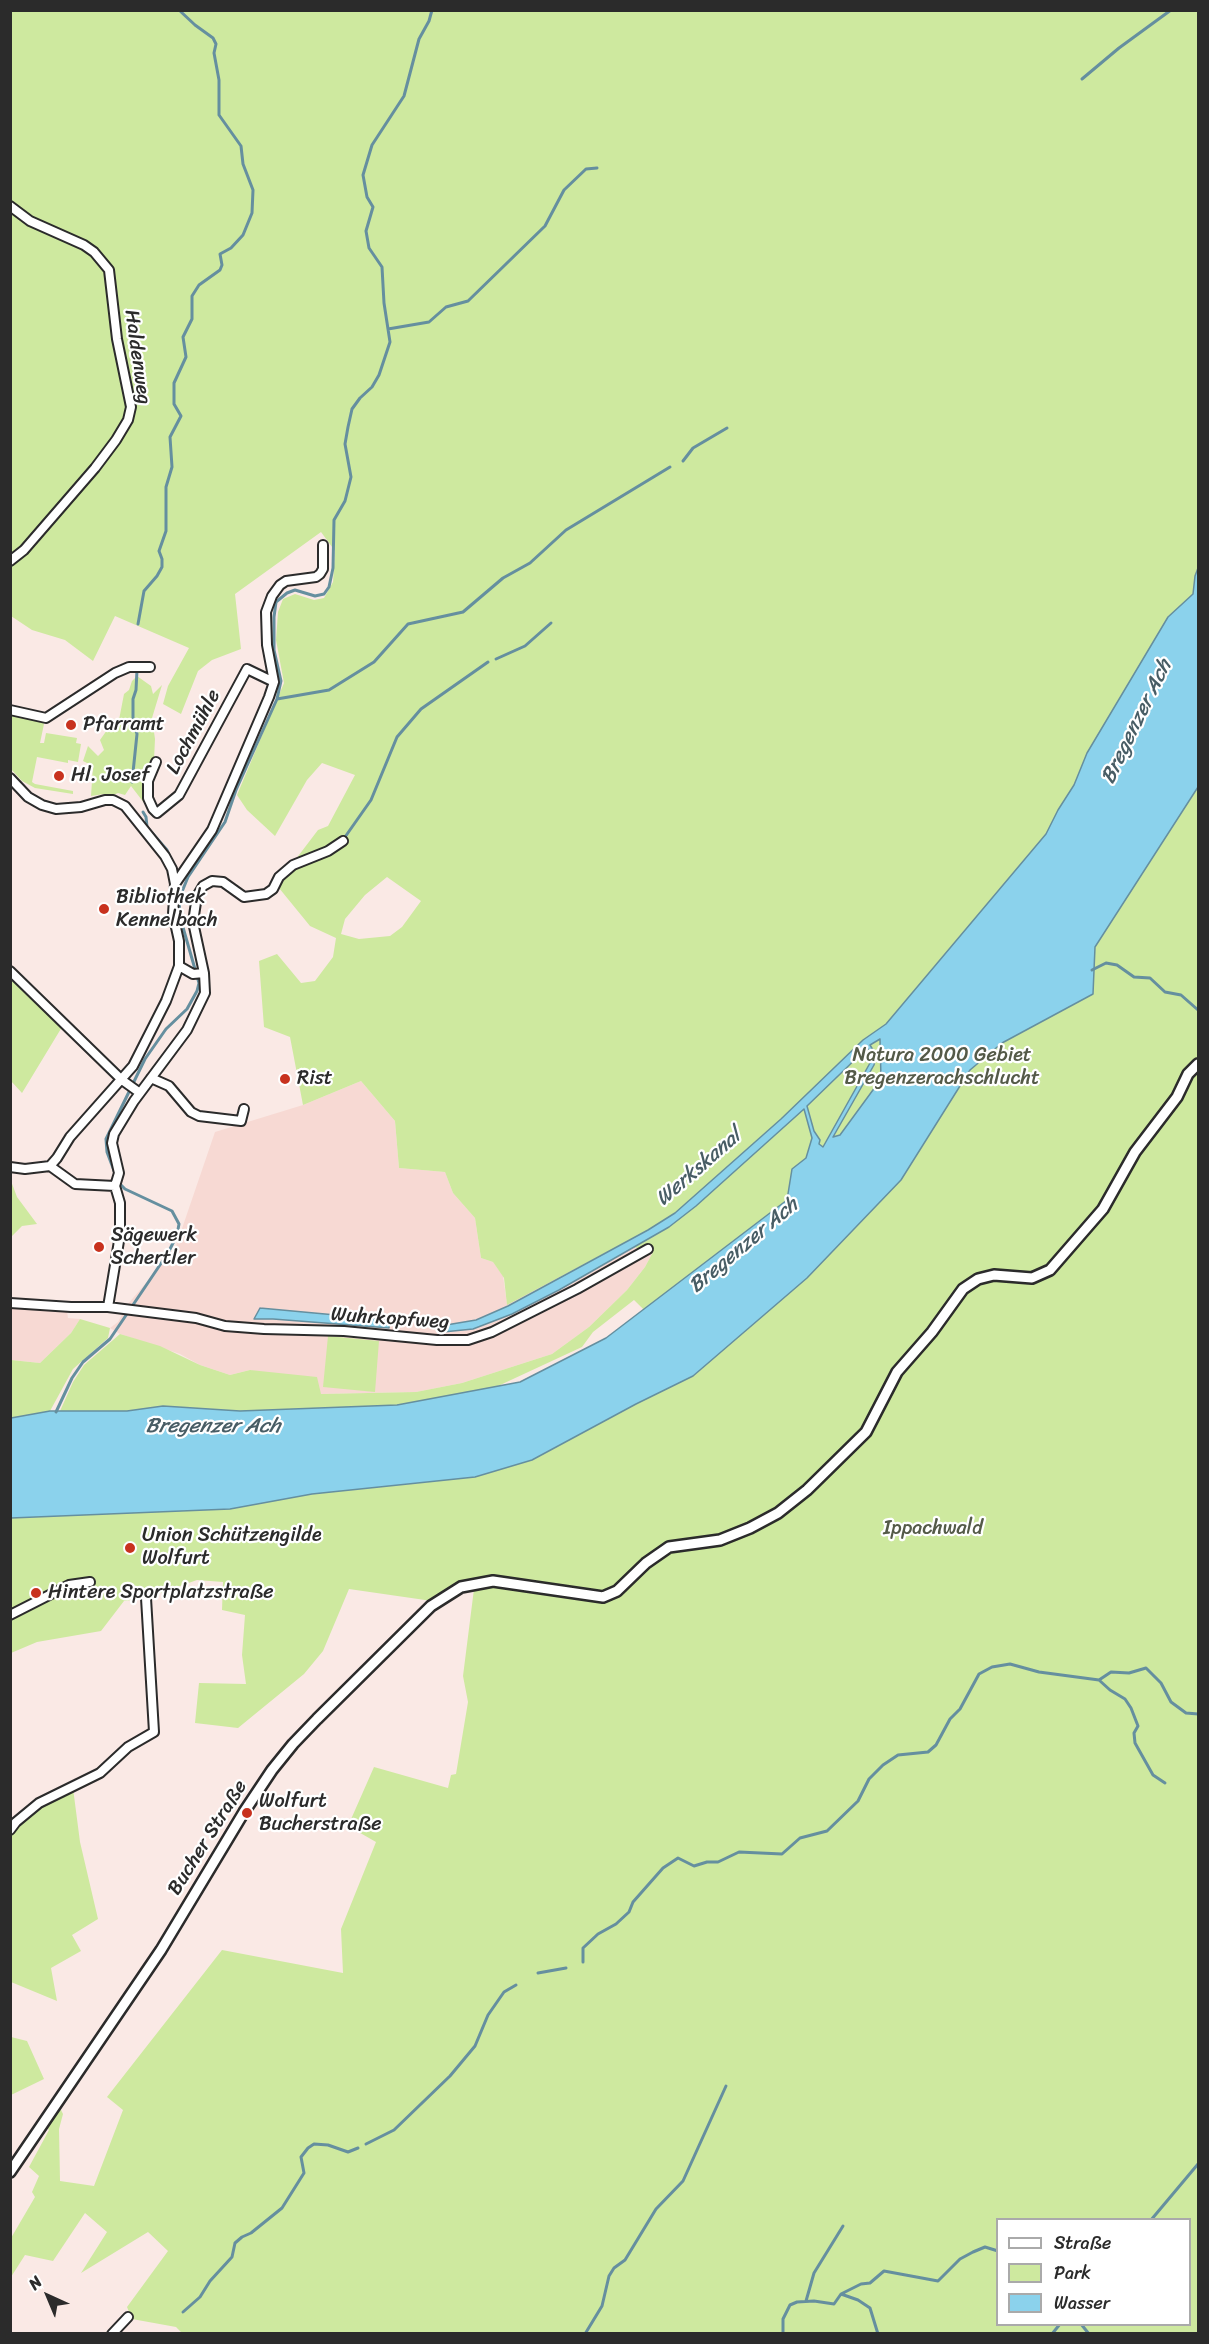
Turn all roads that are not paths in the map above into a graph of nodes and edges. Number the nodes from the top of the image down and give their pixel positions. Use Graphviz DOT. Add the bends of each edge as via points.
graph roads {
  1 [pos="10,206"];
  2 [pos="323,545"];
  3 [pos="10,561"];
  4 [pos="150,667"];
  5 [pos="274,682"];
  6 [pos="10,710"];
  7 [pos="156,762"];
  8 [pos="10,778"];
  9 [pos="343,841"];
  10 [pos="175,884"];
  11 [pos="179,966"];
  12 [pos="10,970"];
  13 [pos="199,973"];
  14 [pos="1198,1064"];
  15 [pos="151,1078"];
  16 [pos="123,1081"];
  17 [pos="138,1092"];
  18 [pos="244,1109"];
  19 [pos="50,1166"];
  20 [pos="10,1167"];
  21 [pos="117,1182"];
  22 [pos="648,1249"];
  23 [pos="10,1303"];
  24 [pos="108,1306"];
  25 [pos="90,1582"];
  26 [pos="146,1598"];
  27 [pos="10,1616"];
  28 [pos="10,1830"];
  29 [pos="10,2172"];
  30 [pos="128,2317"];
  31 [pos="112,2334"];
  1 -- 3 [label="street, Haldenweg" via="37,226 84,245 109,270 117,339 131,407 128,420 95,468"];
  2 -- 5 [label="street" via="320,574 280,585 266,612"];
  4 -- 6 [label="street" via="116,673 46,718"];
  5 -- 7 [label="street, Lochmühle" via="247,669 179,795 157,813 148,798 148,781"];
  5 -- 10 [label="street" via="212,830"];
  8 -- 10 [label="street" via="28,797 56,809 105,800 122,803 165,856"];
  9 -- 13 [label="street" via="293,865 279,877 273,890 255,897 244,897 223,882 212,881 203,886 192,922"];
  10 -- 11 [label="street" via="173,914"];
  11 -- 13 [label="street"];
  11 -- 16 [label="street" via="144,1048"];
  12 -- 16 [label="street"];
  13 -- 15 [label="street" via="205,993 177,1045"];
  14 -- 29 [label="street, Bucher Straße" via="1135,1152 1103,1209 1050,1270 1032,1278 994,1275 963,1289 897,1372 866,1432 807,1490 778,1512 720,1540 669,1547 617,1591 603,1597 493,1581 461,1587 431,1606 293,1744 244,1812 141,1981"];
  15 -- 17 [label="street"];
  15 -- 18 [label="street" via="169,1086 199,1116 242,1121"];
  16 -- 17 [label="street"];
  16 -- 19 [label="street" via="70,1137"];
  17 -- 21 [label="street" via="114,1134"];
  19 -- 20 [label="street"];
  19 -- 21 [label="street" via="75,1184"];
  21 -- 24 [label="street" via="120,1235"];
  22 -- 24 [label="street, Wuhrkopfweg" via="492,1332 468,1340 225,1326"];
  23 -- 24 [label="street, Wuhrkopfweg"];
  25 -- 27 [label="street" via="69,1585"];
  26 -- 28 [label="street" via="154,1732 128,1747 100,1773 39,1803"];
  30 -- 31 [label="street"];
}
